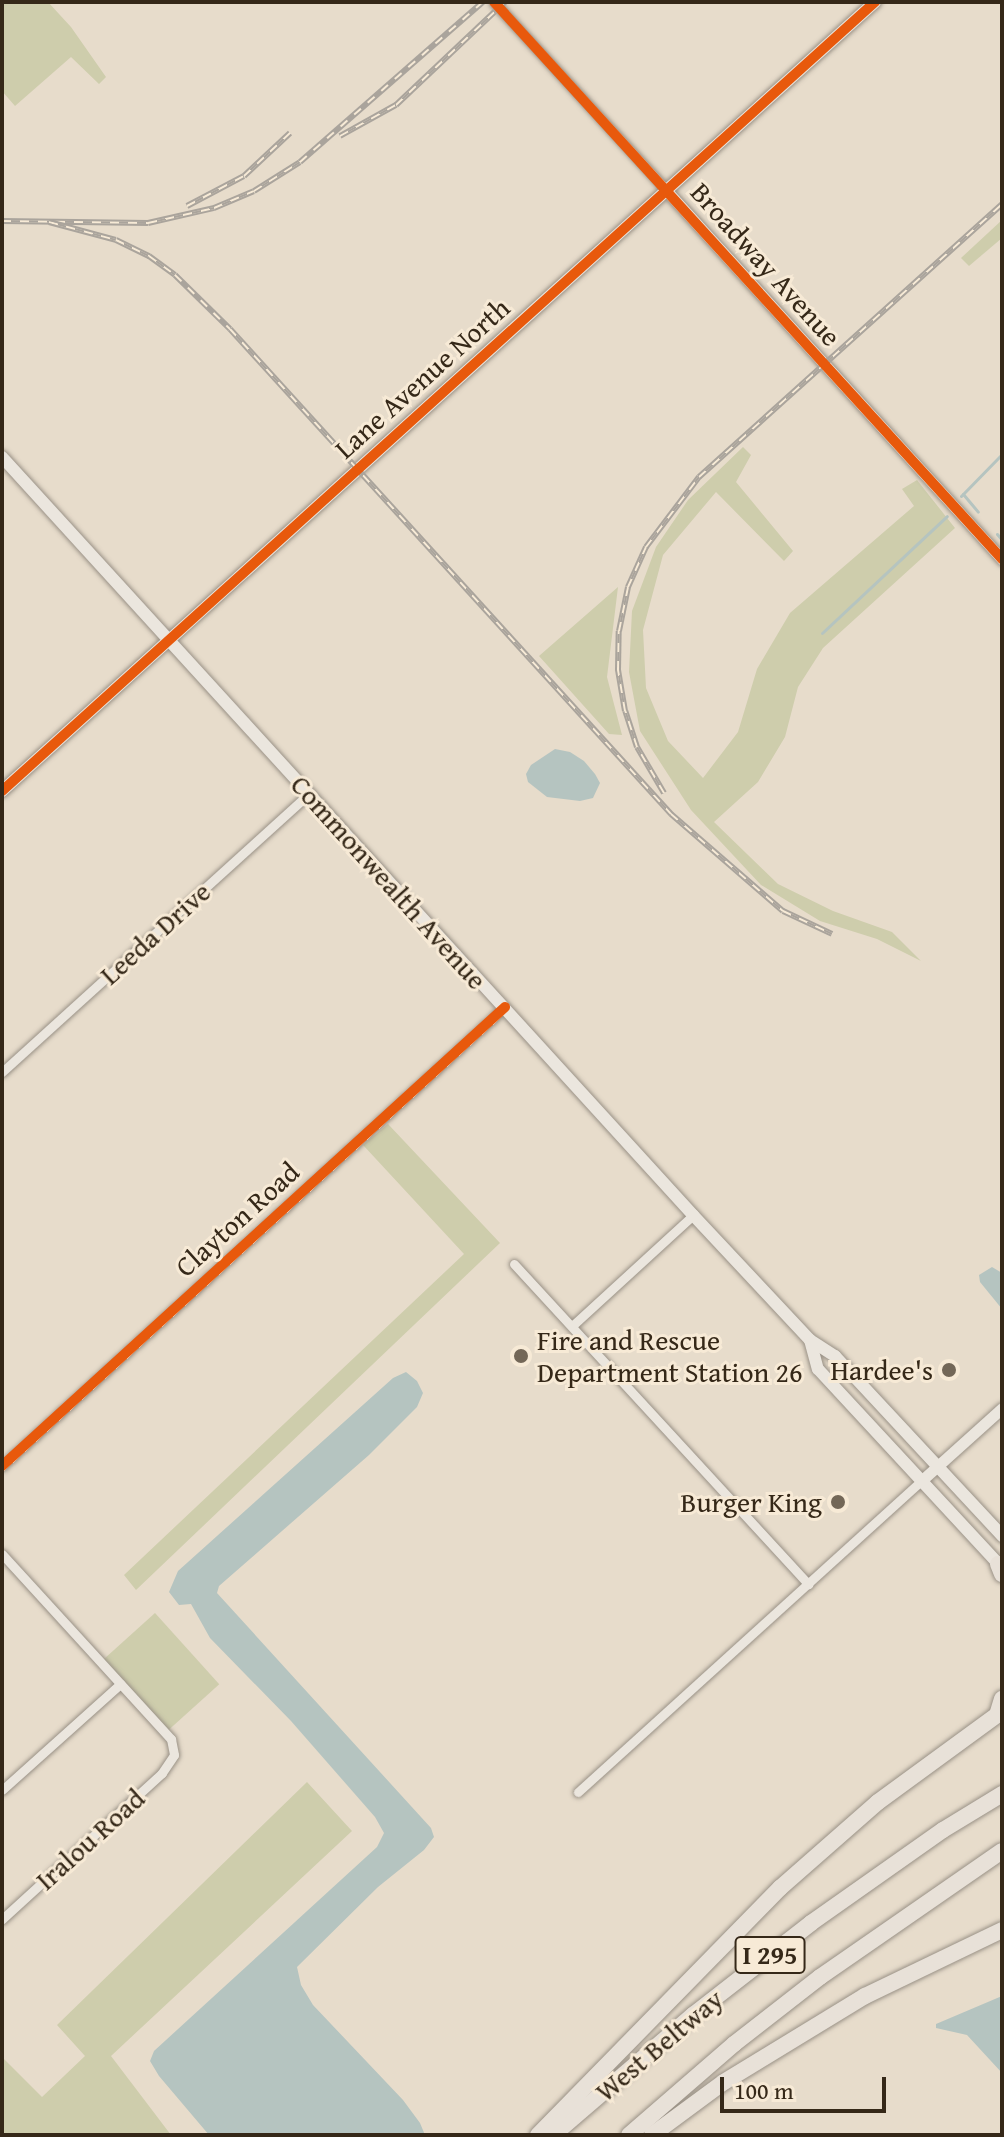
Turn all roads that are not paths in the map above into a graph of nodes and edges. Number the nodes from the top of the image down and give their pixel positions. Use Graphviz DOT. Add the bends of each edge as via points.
graph roads {
  1 [pos="494,2"];
  2 [pos="875,2"];
  3 [pos="667,191"];
  4 [pos="2,457"];
  5 [pos="1002,559"];
  6 [pos="168,639"];
  7 [pos="2,791"];
  8 [pos="309,794"];
  9 [pos="505,1007"];
  10 [pos="2,1072"];
  11 [pos="693,1215"];
  12 [pos="514,1264"];
  13 [pos="572,1326"];
  14 [pos="810,1340"];
  15 [pos="1002,1408"];
  16 [pos="2,1466"];
  17 [pos="938,1467"];
  18 [pos="921,1481"];
  19 [pos="1002,1536"];
  20 [pos="2,1554"];
  21 [pos="1001,1569"];
  22 [pos="808,1584"];
  23 [pos="120,1684"];
  24 [pos="1000,1709"];
  25 [pos="2,1790"];
  26 [pos="578,1792"];
  27 [pos="1002,1794"];
  28 [pos="1002,1851"];
  29 [pos="2,1919"];
  30 [pos="1002,1930"];
  31 [pos="538,2135"];
  32 [pos="554,2135"];
  33 [pos="629,2135"];
  34 [pos="652,2135"];
  1 -- 3 [label="street, Broadway Avenue"];
  2 -- 3 [label="main road, Lane Avenue North"];
  3 -- 5 [label="street, Broadway Avenue"];
  3 -- 6 [label="main road, Lane Avenue North"];
  4 -- 6 [label="main road, Commonwealth Avenue"];
  6 -- 7 [label="main road, Lane Avenue North"];
  6 -- 8 [label="main road, Commonwealth Avenue"];
  8 -- 9 [label="main road, Commonwealth Avenue"];
  8 -- 10 [label="street, Leeda Drive"];
  9 -- 11 [label="main road, Commonwealth Avenue"];
  9 -- 16 [label="street, Clayton Road"];
  11 -- 13 [label="street"];
  11 -- 14 [label="main road, Commonwealth Avenue"];
  12 -- 13 [label="street"];
  13 -- 22 [label="street"];
  14 -- 17 [label="main road, Commonwealth Avenue" via="835,1356"];
  14 -- 18 [label="main road, Commonwealth Avenue" via="818,1369"];
  15 -- 17 [label="street"];
  17 -- 18 [label="street"];
  17 -- 19 [label="main road, Commonwealth Avenue"];
  18 -- 21 [label="main road, Commonwealth Avenue"];
  18 -- 22 [label="street"];
  20 -- 23 [label="street"];
  22 -- 26 [label="street"];
  23 -- 25 [label="street"];
  23 -- 29 [label="street, Iralou Road" via="171,1739 174,1755 162,1773"];
  24 -- 31 [label="highway" via="878,1802 791,1878"];
  27 -- 32 [label="highway, West Beltway / I 295" via="811,1923 693,2015"];
  28 -- 33 [label="highway, West Beltway / I 295" via="820,1977"];
  30 -- 34 [label="highway" via="865,1996 724,2082"];
}
